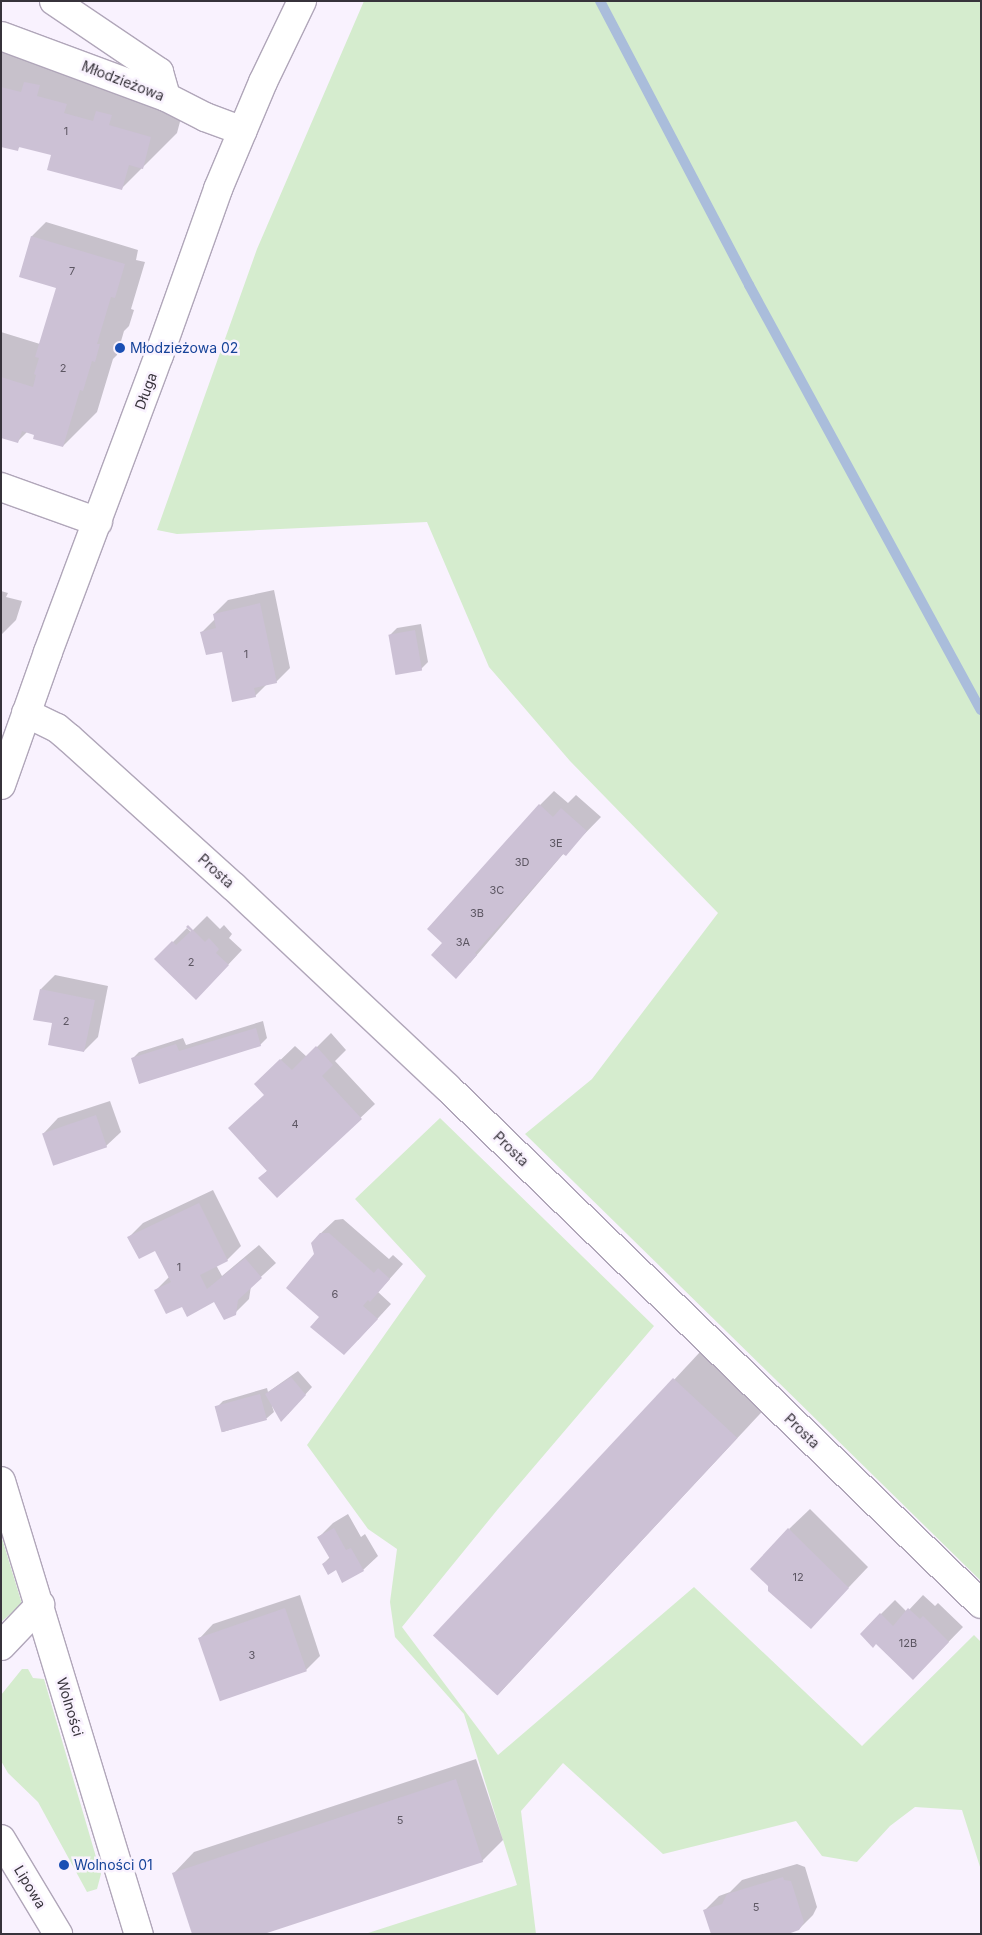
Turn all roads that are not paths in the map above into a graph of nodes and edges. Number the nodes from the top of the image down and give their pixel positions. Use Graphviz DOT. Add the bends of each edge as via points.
graph roads {
  1 [pos="54,1"];
  2 [pos="302,1"];
  3 [pos="1,36"];
  4 [pos="166,97"];
  5 [pos="242,131"];
  6 [pos="1,486"];
  7 [pos="98,522"];
  8 [pos="26,712"];
  9 [pos="1,785"];
  10 [pos="1,1481"];
  11 [pos="981,1604"];
  12 [pos="40,1605"];
  13 [pos="1,1646"];
  14 [pos="1,1839"];
  15 [pos="58,1934"];
  16 [pos="139,1934"];
  1 -- 4 [label="street" via="159,72"];
  2 -- 5 [label="street, Długa"];
  3 -- 4 [label="street, Młodzieżowa"];
  4 -- 5 [label="street, Młodzieżowa"];
  5 -- 7 [label="street, Długa"];
  6 -- 7 [label="street"];
  7 -- 8 [label="street, Długa"];
  8 -- 9 [label="street, Długa"];
  8 -- 11 [label="street, Prosta" via="70,738 255,907 447,1087"];
  10 -- 12 [label="street, Wolności"];
  12 -- 13 [label="street"];
  12 -- 16 [label="street, Wolności"];
  14 -- 15 [label="street, Lipowa"];
}
